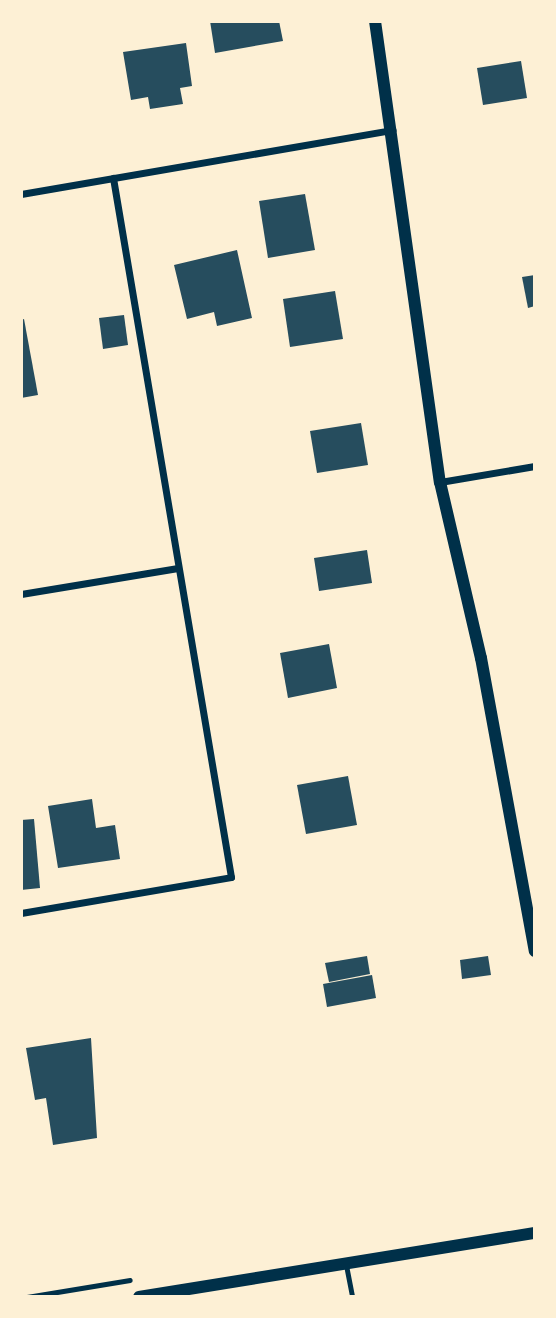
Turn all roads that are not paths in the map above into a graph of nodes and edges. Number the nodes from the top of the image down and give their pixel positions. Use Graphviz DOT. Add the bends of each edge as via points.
graph roads {
  1 [pos="375,21"];
  2 [pos="393,130"];
  3 [pos="113,178"];
  4 [pos="21,194"];
  5 [pos="535,466"];
  6 [pos="440,482"];
  7 [pos="178,568"];
  8 [pos="21,594"];
  9 [pos="21,913"];
  10 [pos="535,951"];
  11 [pos="535,1233"];
  12 [pos="346,1265"];
  13 [pos="200,1292"];
  14 [pos="139,1297"];
  15 [pos="352,1297"];
  1 -- 2 [label="street"];
  2 -- 3 [label="street"];
  2 -- 6 [label="street"];
  3 -- 4 [label="street"];
  3 -- 7 [label="street"];
  5 -- 6 [label="street"];
  6 -- 10 [label="street" via="481,658"];
  7 -- 8 [label="street"];
  7 -- 9 [label="street" via="230,877"];
  11 -- 12 [label="street"];
  12 -- 13 [label="street"];
  12 -- 15 [label="lane"];
  13 -- 14 [label="street"];
}
